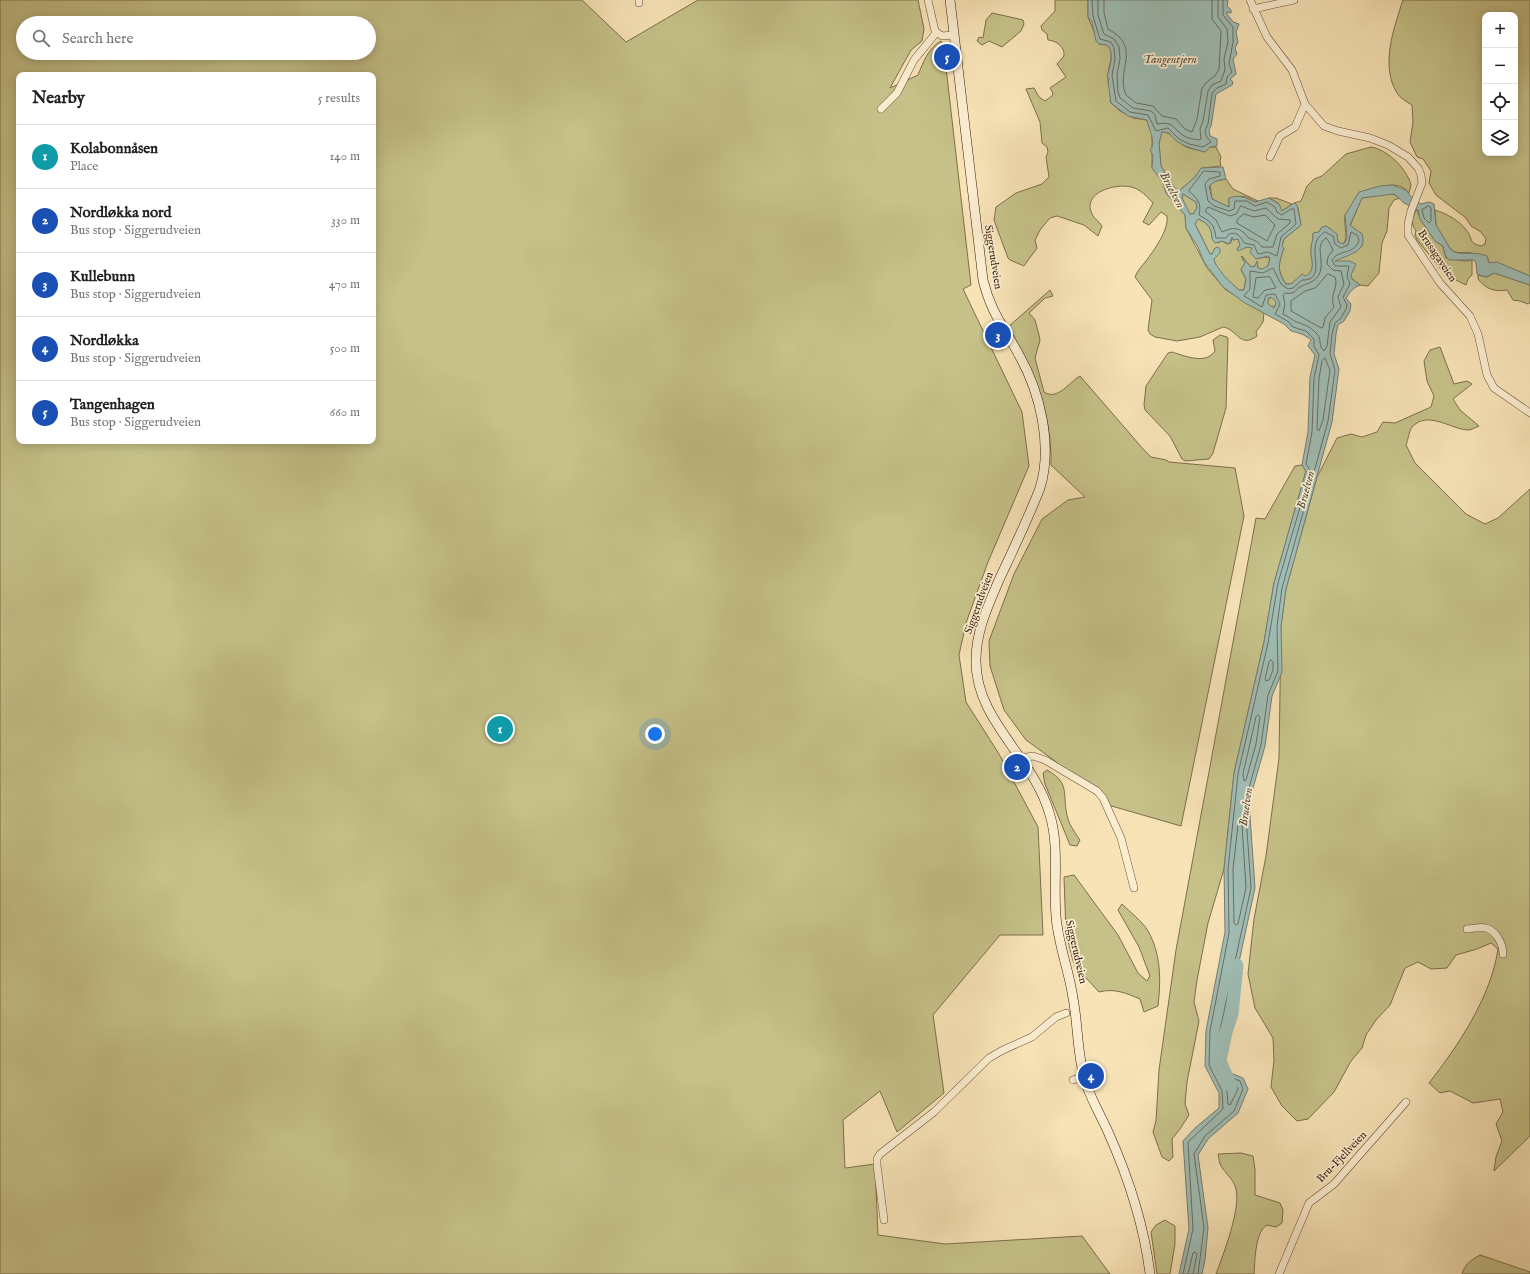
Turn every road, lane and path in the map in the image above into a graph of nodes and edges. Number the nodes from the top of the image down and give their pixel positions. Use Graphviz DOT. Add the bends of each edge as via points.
graph roads {
  1 [pos="928,0"];
  2 [pos="950,0"];
  3 [pos="1250,0"];
  4 [pos="1294,0"];
  5 [pos="1253,9"];
  6 [pos="936,33"];
  7 [pos="953,35"];
  8 [pos="1305,104"];
  9 [pos="881,109"];
  10 [pos="1270,157"];
  11 [pos="1530,413"];
  12 [pos="1021,758"];
  13 [pos="1134,888"];
  14 [pos="1467,929"];
  15 [pos="1503,954"];
  16 [pos="1066,1013"];
  17 [pos="1084,1076"];
  18 [pos="1073,1080"];
  19 [pos="1406,1102"];
  20 [pos="884,1220"];
  21 [pos="1150,1274"];
  22 [pos="1279,1274"];
  1 -- 6 [label="street"];
  2 -- 7 [label="main road, Siggerudveien"];
  3 -- 5 [label="street, Brusagaveien"];
  4 -- 5 [label="street"];
  5 -- 8 [label="street, Brusagaveien" via="1267,37 1292,70"];
  6 -- 7 [label="street" via="942,36"];
  6 -- 9 [label="street" via="911,64 897,93"];
  7 -- 12 [label="main road, Siggerudveien" via="983,280 993,312 1026,368 1043,424 1046,446 1040,488 986,612 976,650 976,674 983,700"];
  8 -- 10 [label="street" via="1295,127 1280,136"];
  8 -- 11 [label="street, Brusagaveien" via="1324,126 1370,138 1408,156 1421,175 1422,183 1411,210 1408,235 1440,284 1470,316 1478,334 1487,375 1494,388"];
  12 -- 13 [label="street" via="1033,756 1045,760 1097,791 1103,798 1121,838"];
  12 -- 17 [label="main road, Siggerudveien" via="1042,793 1053,827 1057,931 1073,998"];
  14 -- 15 [label="street" via="1486,928 1493,932 1503,946"];
  16 -- 20 [label="street" via="1056,1017 1032,1038 989,1058 929,1116 880,1154 877,1165"];
  17 -- 18 [label="street"];
  17 -- 21 [label="main road, Siggerudveien" via="1135,1200"];
  19 -- 22 [label="street, Bru-Fjellveien" via="1334,1184 1308,1203"];
}
